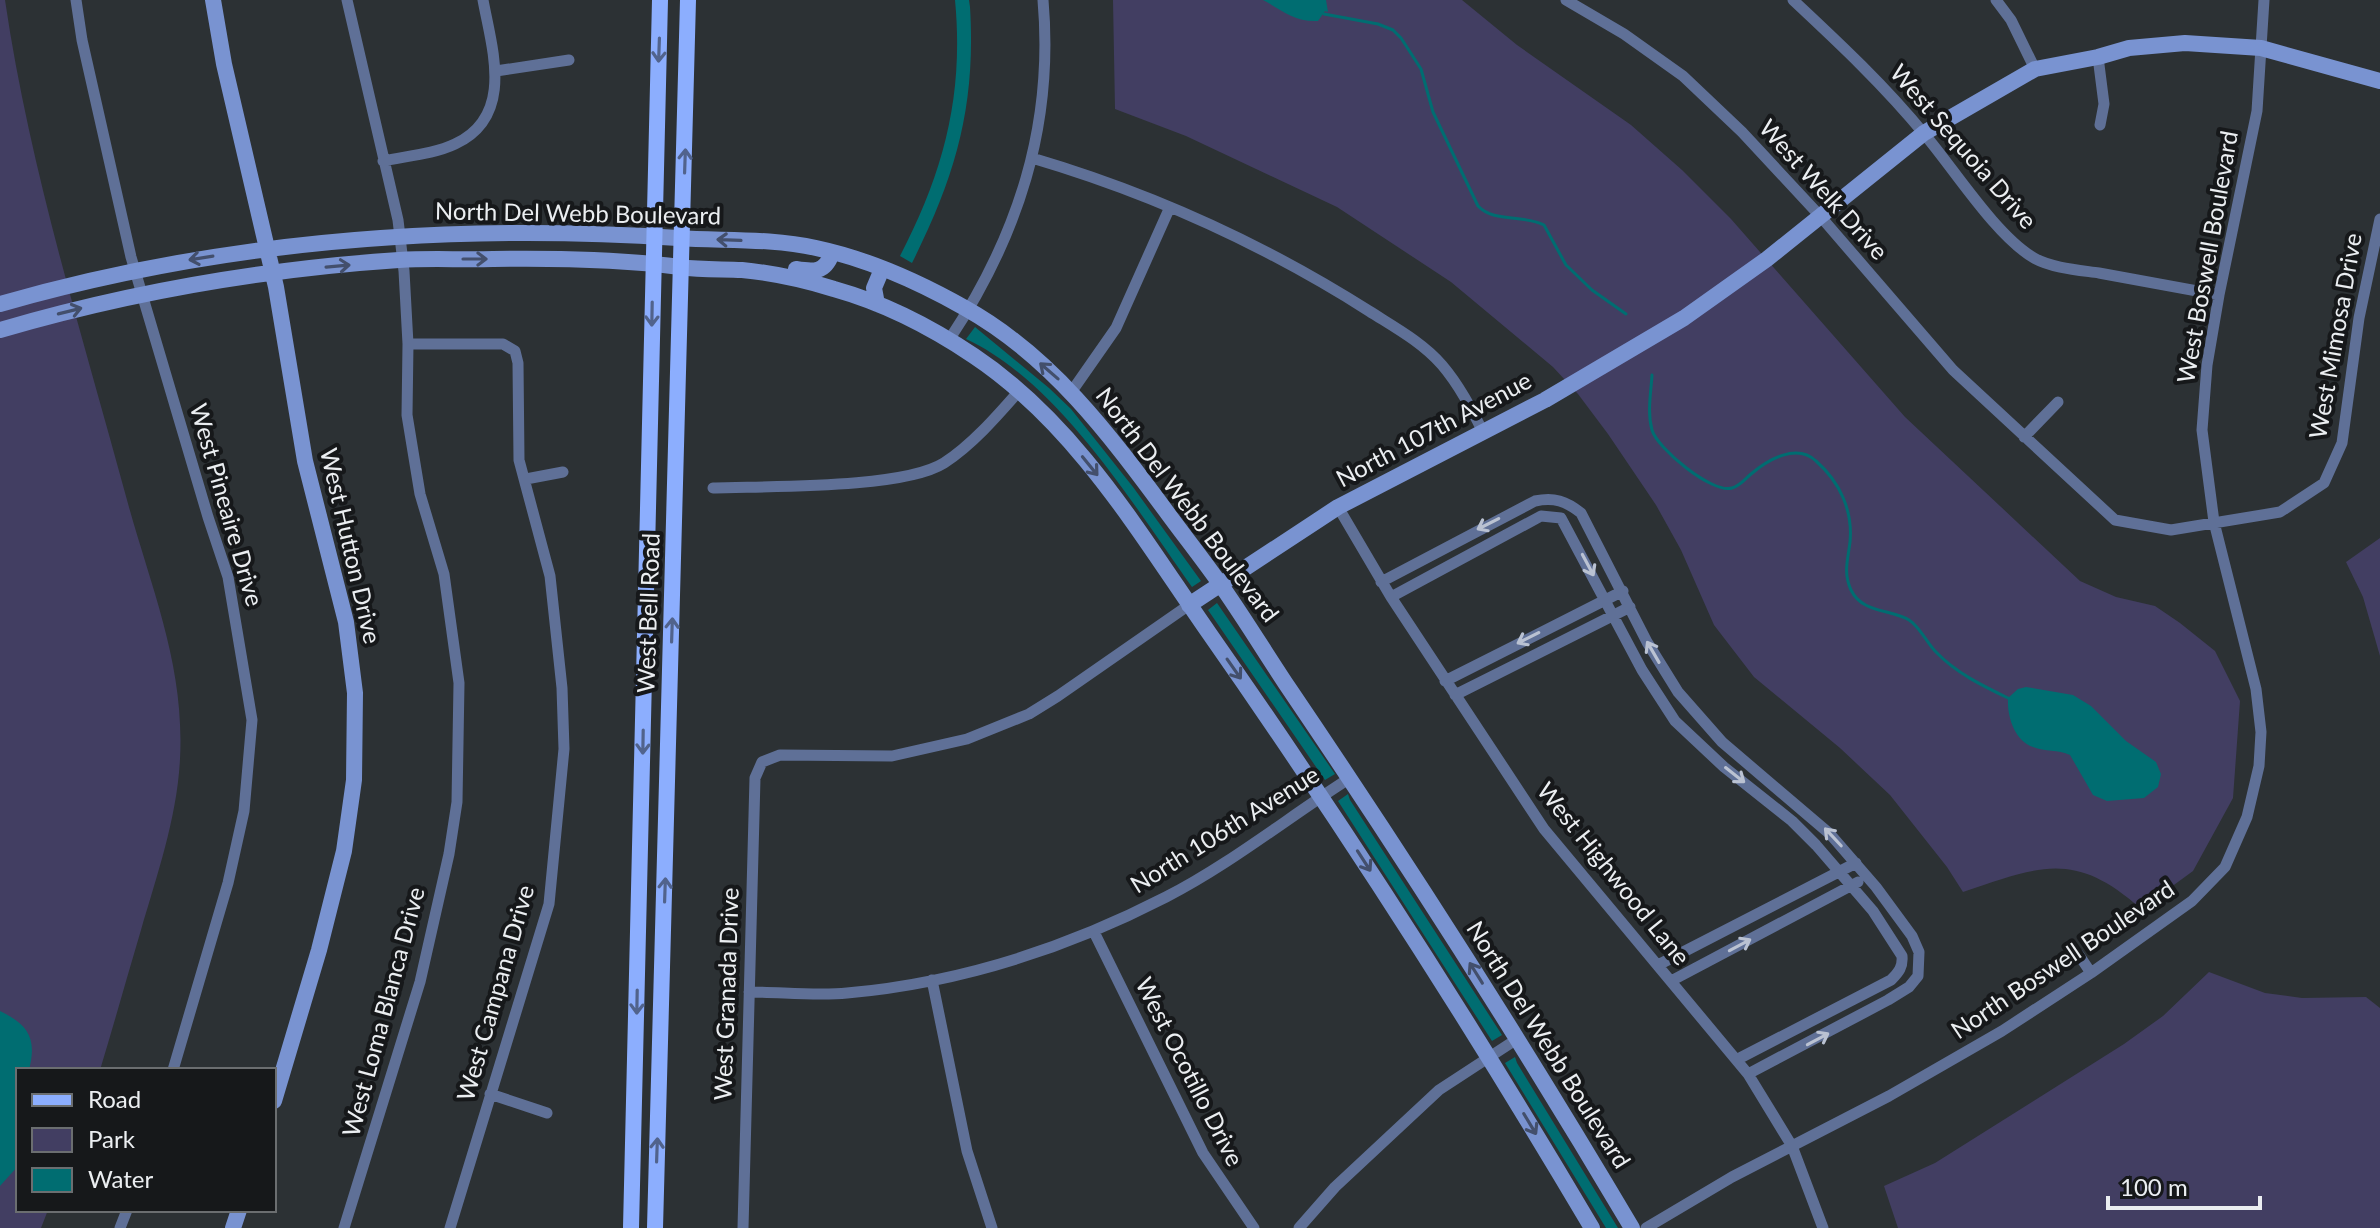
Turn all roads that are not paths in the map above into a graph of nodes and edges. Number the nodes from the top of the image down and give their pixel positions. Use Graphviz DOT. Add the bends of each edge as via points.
graph roads {
  1 [pos="76,0"];
  2 [pos="213,0"];
  3 [pos="347,0"];
  4 [pos="483,0"];
  5 [pos="660,0"];
  6 [pos="688,0"];
  7 [pos="1043,0"];
  8 [pos="1566,0"];
  9 [pos="1793,0"];
  10 [pos="1996,0"];
  11 [pos="2264,0"];
  12 [pos="2261,48"];
  13 [pos="2098,57"];
  14 [pos="569,60"];
  15 [pos="2035,69"];
  16 [pos="496,71"];
  17 [pos="2380,81"];
  18 [pos="2100,125"];
  19 [pos="1924,133"];
  20 [pos="1032,158"];
  21 [pos="383,161"];
  22 [pos="1170,207"];
  23 [pos="1821,217"];
  24 [pos="2380,219"];
  25 [pos="400,236"];
  26 [pos="653,236"];
  27 [pos="682,239"];
  28 [pos="268,249"];
  29 [pos="832,253"];
  30 [pos="403,260"];
  31 [pos="654,262"];
  32 [pos="682,267"];
  33 [pos="882,269"];
  34 [pos="135,270"];
  35 [pos="747,270"];
  36 [pos="273,273"];
  37 [pos="141,294"];
  38 [pos="2219,295"];
  39 [pos="0,304"];
  40 [pos="877,304"];
  41 [pos="968,310"];
  42 [pos="0,330"];
  43 [pos="949,340"];
  44 [pos="408,344"];
  45 [pos="1019,391"];
  46 [pos="1072,391"];
  47 [pos="2058,402"];
  48 [pos="1483,432"];
  49 [pos="2024,437"];
  50 [pos="563,472"];
  51 [pos="526,479"];
  52 [pos="713,488"];
  53 [pos="1338,507"];
  54 [pos="2214,522"];
  55 [pos="1381,582"];
  56 [pos="1220,584"];
  57 [pos="1623,591"];
  58 [pos="1391,597"];
  59 [pos="1606,599"];
  60 [pos="1189,605"];
  61 [pos="1630,607"];
  62 [pos="1614,615"];
  63 [pos="1445,681"];
  64 [pos="1455,695"];
  65 [pos="762,762"];
  66 [pos="1350,778"];
  67 [pos="1321,796"];
  68 [pos="1856,863"];
  69 [pos="1840,872"];
  70 [pos="1868,877"];
  71 [pos="1853,886"];
  72 [pos="1094,932"];
  73 [pos="2079,955"];
  74 [pos="1658,965"];
  75 [pos="2091,973"];
  76 [pos="932,980"];
  77 [pos="1671,981"];
  78 [pos="749,992"];
  79 [pos="1517,1039"];
  80 [pos="1489,1057"];
  81 [pos="1738,1059"];
  82 [pos="174,1068"];
  83 [pos="1748,1074"];
  84 [pos="276,1094"];
  85 [pos="490,1094"];
  86 [pos="547,1113"];
  87 [pos="1792,1146"];
  88 [pos="344,1228"];
  89 [pos="450,1228"];
  90 [pos="631,1228"];
  91 [pos="655,1228"];
  92 [pos="743,1228"];
  93 [pos="992,1228"];
  94 [pos="1254,1228"];
  95 [pos="1299,1228"];
  96 [pos="1592,1228"];
  97 [pos="1632,1228"];
  98 [pos="1646,1228"];
  99 [pos="1823,1228"];
  1 -- 34 [label="street, West Pineaire Drive"];
  2 -- 28 [label="street, West Hutton Drive"];
  3 -- 21 [label="street, West Loma Blanca Drive"];
  4 -- 16 [label="street"];
  5 -- 26 [label="main road, West Bell Road, one-way"];
  27 -- 6 [label="main road, West Bell Road, one-way"];
  7 -- 20 [label="street" via="1045,78"];
  8 -- 23 [label="street, West Welk Drive" via="1683,76"];
  9 -- 19 [label="street, West Sequoia Drive"];
  10 -- 15 [label="street"];
  11 -- 12 [label="street, West Boswell Boulevard"];
  12 -- 13 [label="street, North 107th Avenue" via="2185,43"];
  12 -- 17 [label="street, North 107th Avenue"];
  12 -- 38 [label="street, West Boswell Boulevard" via="2257,111"];
  13 -- 15 [label="street, North 107th Avenue"];
  13 -- 18 [label="street" via="2104,104"];
  14 -- 16 [label="street"];
  15 -- 19 [label="street, North 107th Avenue"];
  16 -- 21 [label="street" via="488,112 464,139"];
  19 -- 23 [label="street, North 107th Avenue"];
  19 -- 38 [label="street, West Sequoia Drive" via="1977,201 2035,259"];
  20 -- 22 [label="street"];
  20 -- 41 [label="street" via="1001,250"];
  21 -- 25 [label="street, West Loma Blanca Drive"];
  22 -- 46 [label="street" via="1116,328"];
  22 -- 48 [label="street" via="1293,266 1409,337 1441,363"];
  23 -- 48 [label="street, North 107th Avenue" via="1684,318"];
  23 -- 49 [label="street, West Welk Drive" via="1953,370"];
  24 -- 54 [label="street, West Mimosa Drive" via="2359,318 2342,443 2324,483 2280,512"];
  25 -- 26 [label="street, North Del Webb Boulevard"];
  25 -- 28 [label="street, North Del Webb Boulevard"];
  25 -- 30 [label="street, West Loma Blanca Drive"];
  26 -- 27 [label="street, North Del Webb Boulevard"];
  26 -- 31 [label="main road, West Bell Road"];
  29 -- 27 [label="street, North Del Webb Boulevard, one-way" via="814,247"];
  27 -- 32 [label="main road, West Bell Road"];
  28 -- 34 [label="street, North Del Webb Boulevard, one-way"];
  28 -- 36 [label="street, West Hutton Drive"];
  29 -- 33 [label="street, North Del Webb Boulevard"];
  29 -- 35 [label="street" via="819,271 773,265"];
  30 -- 31 [label="street, North Del Webb Boulevard, one-way"];
  36 -- 30 [label="street, North Del Webb Boulevard, one-way"];
  30 -- 44 [label="street, West Loma Blanca Drive"];
  31 -- 32 [label="street, North Del Webb Boulevard"];
  31 -- 90 [label="main road, West Bell Road, one-way"];
  32 -- 35 [label="street, North Del Webb Boulevard"];
  91 -- 32 [label="main road, West Bell Road, one-way"];
  33 -- 40 [label="street" via="874,288"];
  33 -- 41 [label="street, North Del Webb Boulevard"];
  34 -- 37 [label="street, West Pineaire Drive"];
  34 -- 39 [label="street, North Del Webb Boulevard"];
  35 -- 40 [label="street, North Del Webb Boulevard" via="829,287"];
  36 -- 37 [label="street, North Del Webb Boulevard"];
  36 -- 84 [label="street, West Hutton Drive" via="305,461 346,622 356,735 349,818 334,893"];
  42 -- 37 [label="street, North Del Webb Boulevard, one-way"];
  37 -- 82 [label="street, West Pineaire Drive" via="228,577 252,720 244,811 228,883"];
  38 -- 54 [label="street, West Boswell Boulevard" via="2202,430"];
  40 -- 43 [label="street, North Del Webb Boulevard"];
  41 -- 43 [label="street"];
  46 -- 41 [label="street, North Del Webb Boulevard, one-way"];
  43 -- 45 [label="street, North Del Webb Boulevard"];
  44 -- 51 [label="street, West Campana Drive" via="503,344 515,351 519,460"];
  44 -- 88 [label="street, West Loma Blanca Drive" via="407,415 420,494 444,574 459,683 457,802 420,982"];
  45 -- 52 [label="street" via="943,464 925,471 852,482"];
  45 -- 60 [label="street, North Del Webb Boulevard, one-way" via="1094,470"];
  46 -- 56 [label="street, North Del Webb Boulevard"];
  47 -- 49 [label="street"];
  48 -- 53 [label="street, North 107th Avenue"];
  49 -- 54 [label="street, West Welk Drive" via="2115,520 2171,530"];
  50 -- 51 [label="street"];
  51 -- 85 [label="street, West Campana Drive" via="550,576 564,749 549,904"];
  53 -- 55 [label="street, West Highwood Lane"];
  53 -- 56 [label="street, North 107th Avenue"];
  54 -- 75 [label="street, North Boswell Boulevard" via="2256,689 2261,732 2247,817 2225,867 2192,901"];
  57 -- 55 [label="street, one-way" via="1581,513 1548,498"];
  55 -- 58 [label="street, West Highwood Lane"];
  56 -- 60 [label="street, North 107th Avenue"];
  56 -- 66 [label="street, North Del Webb Boulevard"];
  57 -- 59 [label="street"];
  57 -- 61 [label="street"];
  58 -- 59 [label="street, one-way" via="1541,516 1551,516 1567,525"];
  58 -- 63 [label="street, West Highwood Lane"];
  59 -- 62 [label="street"];
  59 -- 63 [label="street, one-way"];
  60 -- 65 [label="street, North 107th Avenue" via="1029,714 967,739 892,756 780,755"];
  60 -- 67 [label="street, North Del Webb Boulevard, one-way"];
  61 -- 62 [label="street"];
  68 -- 61 [label="street, one-way" via="1812,816 1695,714 1662,669"];
  62 -- 64 [label="street"];
  62 -- 69 [label="street, one-way" via="1675,721 1792,821"];
  63 -- 64 [label="street, West Highwood Lane"];
  64 -- 74 [label="street, West Highwood Lane" via="1544,829"];
  65 -- 78 [label="street, West Granada Drive" via="755,778"];
  66 -- 67 [label="street, North 106th Avenue"];
  79 -- 66 [label="street, North Del Webb Boulevard, one-way"];
  67 -- 72 [label="street, North 106th Avenue" via="1185,887"];
  67 -- 80 [label="street, North Del Webb Boulevard, one-way"];
  68 -- 69 [label="street"];
  68 -- 70 [label="street"];
  69 -- 71 [label="street"];
  69 -- 74 [label="street"];
  70 -- 71 [label="street"];
  83 -- 70 [label="street, one-way" via="1888,1000 1918,976 1919,952 1912,936"];
  77 -- 71 [label="street, one-way"];
  71 -- 81 [label="street" via="1902,956 1899,973"];
  72 -- 76 [label="street, North 106th Avenue" via="1037,954"];
  72 -- 94 [label="street, West Ocotillo Drive" via="1203,1153"];
  73 -- 75 [label="street"];
  74 -- 77 [label="street, West Highwood Lane"];
  75 -- 87 [label="street, North Boswell Boulevard" via="1952,1060"];
  76 -- 78 [label="street, North 106th Avenue" via="844,994"];
  76 -- 93 [label="street" via="967,1151"];
  77 -- 81 [label="street, West Highwood Lane"];
  78 -- 92 [label="street, West Granada Drive"];
  79 -- 80 [label="street"];
  79 -- 97 [label="street, North Del Webb Boulevard"];
  80 -- 95 [label="street" via="1439,1090 1383,1139"];
  80 -- 96 [label="street, North Del Webb Boulevard, one-way"];
  81 -- 83 [label="street, West Highwood Lane"];
  83 -- 87 [label="street, West Highwood Lane"];
  85 -- 86 [label="street"];
  85 -- 89 [label="street, West Campana Drive"];
  87 -- 98 [label="street, North Boswell Boulevard"];
  87 -- 99 [label="street, West Highwood Lane"];
}
